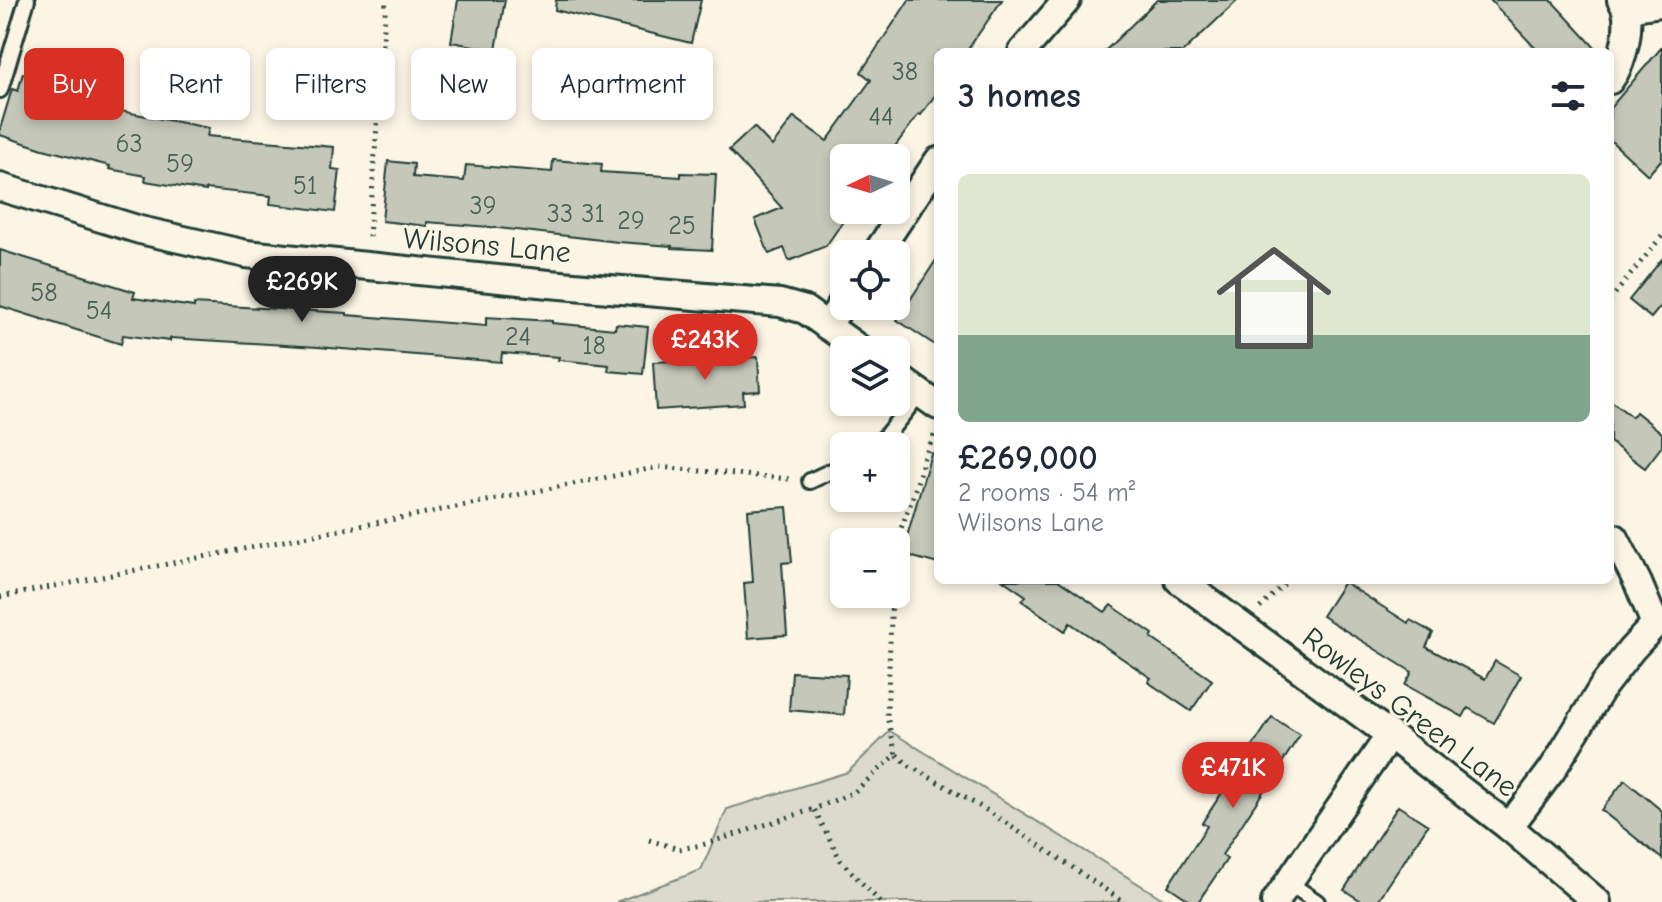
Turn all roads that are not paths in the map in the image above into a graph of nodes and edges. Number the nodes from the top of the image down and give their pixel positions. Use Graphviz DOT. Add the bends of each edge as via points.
graph roads {
  1 [pos="27,0"];
  2 [pos="1067,0"];
  3 [pos="1662,3"];
  4 [pos="1624,4"];
  5 [pos="1025,48"];
  6 [pos="1614,74"];
  7 [pos="0,90"];
  8 [pos="934,167"];
  9 [pos="0,187"];
  10 [pos="885,240"];
  11 [pos="831,320"];
  12 [pos="827,326"];
  13 [pos="841,336"];
  14 [pos="910,386"];
  15 [pos="929,399"];
  16 [pos="891,432"];
  17 [pos="830,472"];
  18 [pos="810,481"];
  19 [pos="1614,540"];
  20 [pos="1195,585"];
  21 [pos="1659,623"];
  22 [pos="1390,735"];
  23 [pos="1509,827"];
  24 [pos="1282,892"];
  25 [pos="1317,902"];
  26 [pos="1597,902"];
  1 -- 7 [label="lane"];
  2 -- 5 [label="street"];
  3 -- 4 [label="street"];
  4 -- 6 [label="street" via="1624,48"];
  8 -- 10 [label="street"];
  9 -- 12 [label="street, Wilsons Lane" via="140,230 246,254 767,301 805,310"];
  11 -- 12 [label="street"];
  12 -- 13 [label="street"];
  14 -- 15 [label="street"];
  15 -- 16 [label="lane"];
  17 -- 18 [label="lane"];
  19 -- 21 [label="street"];
  20 -- 22 [label="street, Rowleys Green Lane"];
  21 -- 23 [label="street" via="1604,685 1552,770"];
  22 -- 23 [label="street, Rowleys Green Lane"];
  22 -- 24 [label="street"];
  23 -- 26 [label="street, Rowleys Green Lane"];
  24 -- 25 [label="lane"];
}
